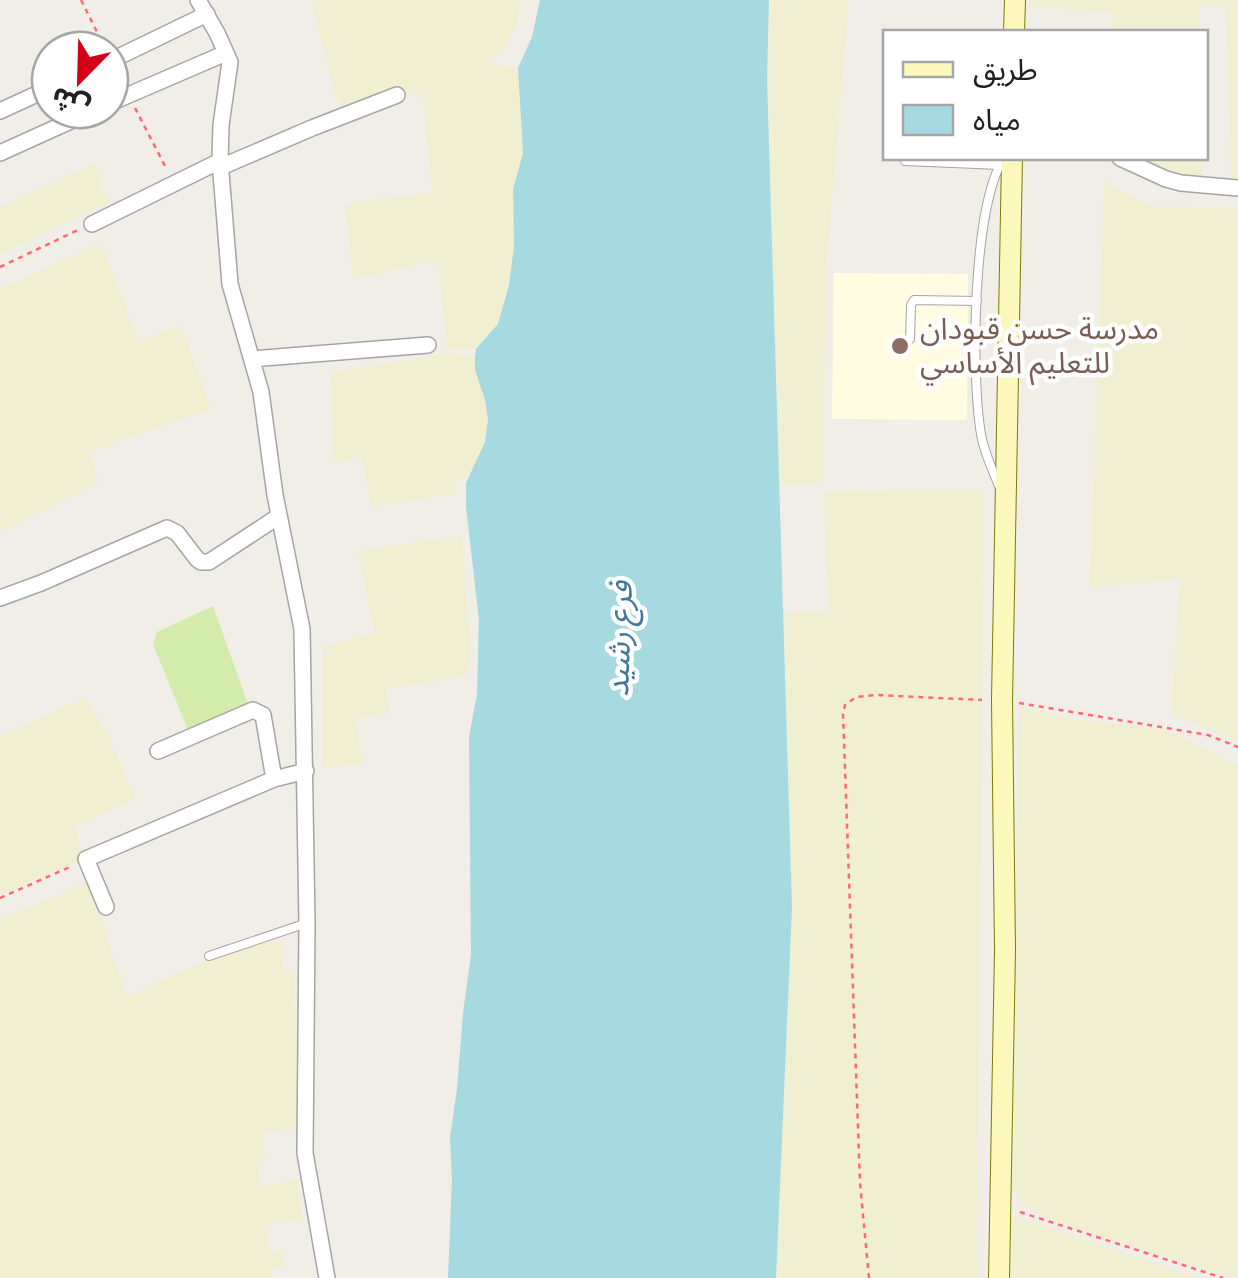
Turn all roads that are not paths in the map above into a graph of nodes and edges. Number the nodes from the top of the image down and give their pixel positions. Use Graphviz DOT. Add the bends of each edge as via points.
graph roads {
  1 [pos="1015,0"];
  2 [pos="202,7"];
  3 [pos="1014,30"];
  4 [pos="130,49"];
  5 [pos="226,53"];
  6 [pos="130,94"];
  7 [pos="397,95"];
  8 [pos="30,98"];
  9 [pos="0,112"];
  10 [pos="51,130"];
  11 [pos="0,153"];
  12 [pos="905,160"];
  13 [pos="1006,160"];
  14 [pos="1124,160"];
  15 [pos="220,164"];
  16 [pos="1238,188"];
  17 [pos="92,224"];
  18 [pos="977,300"];
  19 [pos="910,338"];
  20 [pos="428,345"];
  21 [pos="252,358"];
  22 [pos="1005,499"];
  23 [pos="278,516"];
  24 [pos="0,598"];
  25 [pos="158,751"];
  26 [pos="306,771"];
  27 [pos="274,778"];
  28 [pos="106,907"];
  29 [pos="307,923"];
  30 [pos="209,956"];
  31 [pos="327,1278"];
  32 [pos="999,1278"];
  1 -- 3 [label="street"];
  2 -- 4 [label="street"];
  2 -- 5 [label="street"];
  5 -- 6 [label="street"];
  5 -- 15 [label="street" via="230,73"];
  7 -- 15 [label="street"];
  8 -- 9 [label="street"];
  10 -- 11 [label="street"];
  12 -- 13 [label="lane"];
  13 -- 18 [label="lane" via="985,214"];
  13 -- 22 [label="street"];
  14 -- 16 [label="street" via="1166,179"];
  15 -- 17 [label="street"];
  15 -- 21 [label="street" via="230,284"];
  18 -- 19 [label="lane" via="914,300"];
  18 -- 22 [label="lane" via="981,434"];
  20 -- 21 [label="street"];
  21 -- 23 [label="street"];
  22 -- 32 [label="street"];
  23 -- 24 [label="street" via="209,562 197,559 166,528"];
  23 -- 26 [label="street" via="302,629"];
  25 -- 27 [label="street" via="254,710 263,716"];
  26 -- 27 [label="street"];
  26 -- 29 [label="street"];
  27 -- 28 [label="street" via="86,859"];
  29 -- 30 [label="lane"];
  29 -- 31 [label="street" via="305,1153"];
}
